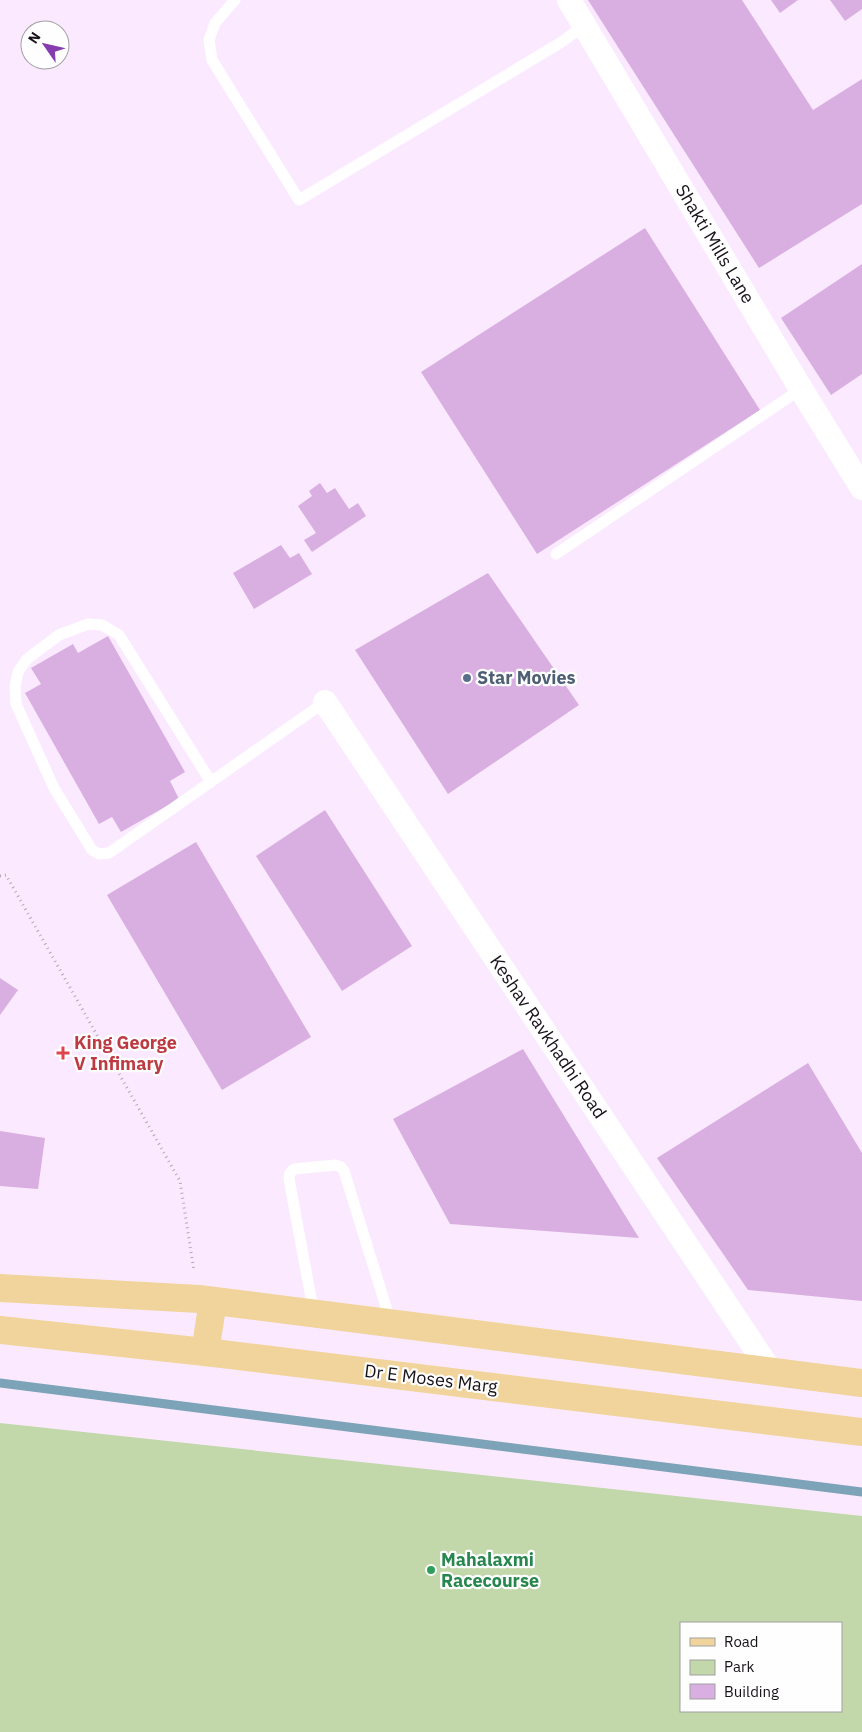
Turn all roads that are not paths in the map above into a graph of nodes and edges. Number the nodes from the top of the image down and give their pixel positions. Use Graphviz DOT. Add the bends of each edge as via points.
graph roads {
  1 [pos="235,0"];
  2 [pos="569,0"];
  3 [pos="585,25"];
  4 [pos="801,389"];
  5 [pos="862,488"];
  6 [pos="556,554"];
  7 [pos="325,702"];
  8 [pos="211,782"];
  9 [pos="0,1288"];
  10 [pos="206,1300"];
  11 [pos="314,1314"];
  12 [pos="391,1323"];
  13 [pos="0,1330"];
  14 [pos="205,1352"];
  15 [pos="771,1372"];
  16 [pos="862,1383"];
  17 [pos="862,1432"];
  1 -- 3 [label="lane" via="215,23 209,40 212,60 299,200"];
  2 -- 3 [label="street, Shakti Mills Lane"];
  3 -- 4 [label="street, Shakti Mills Lane"];
  4 -- 5 [label="street, Shakti Mills Lane"];
  4 -- 6 [label="lane"];
  7 -- 8 [label="lane"];
  7 -- 15 [label="street, Keshav Ravkhadhi Road"];
  8 -- 8 [label="lane" via="109,853 99,854 92,850 54,788 16,704 18,672 27,659 59,635 88,624 102,626 119,635"];
  9 -- 10 [label="main road"];
  10 -- 11 [label="main road"];
  10 -- 14 [label="main road"];
  11 -- 12 [label="main road"];
  11 -- 12 [label="lane" via="289,1179 294,1169 336,1165 344,1171"];
  12 -- 15 [label="main road"];
  13 -- 14 [label="main road, Dr E Moses Marg"];
  14 -- 17 [label="main road, Dr E Moses Marg"];
  15 -- 16 [label="main road"];
}
